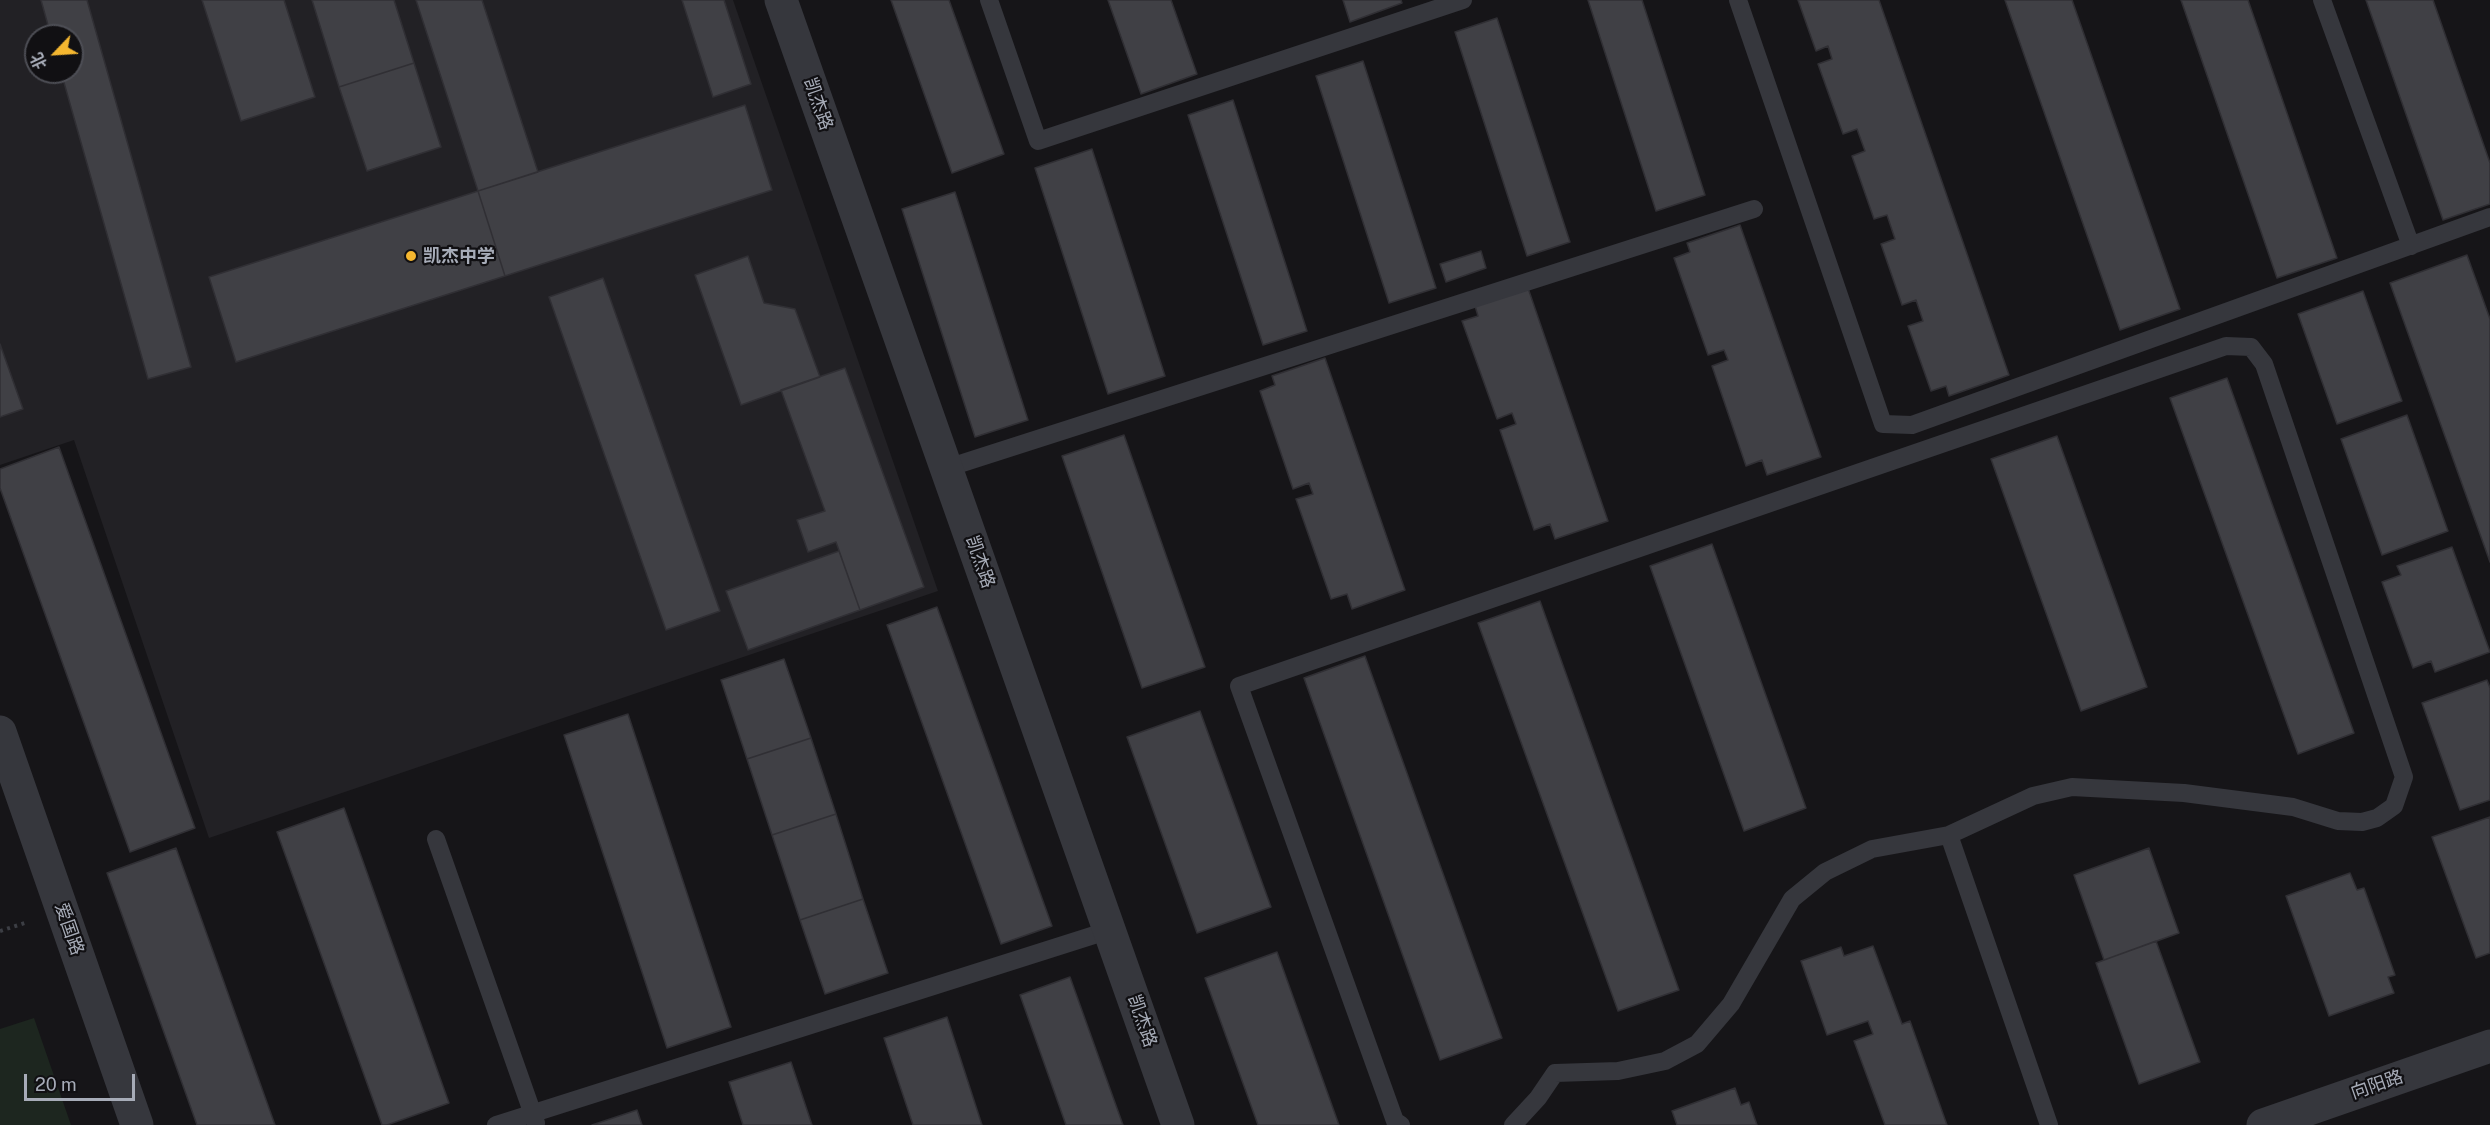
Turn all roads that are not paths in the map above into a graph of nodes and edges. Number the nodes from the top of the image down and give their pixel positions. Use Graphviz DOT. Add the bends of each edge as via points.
graph roads {
  1 [pos="781,0"];
  2 [pos="989,0"];
  3 [pos="1463,0"];
  4 [pos="1738,0"];
  5 [pos="2322,0"];
  6 [pos="1754,209"];
  7 [pos="2490,218"];
  8 [pos="2411,246"];
  9 [pos="947,468"];
  10 [pos="0,732"];
  11 [pos="1949,835"];
  12 [pos="436,839"];
  13 [pos="1110,930"];
  14 [pos="2490,1046"];
  15 [pos="534,1119"];
  16 [pos="2281,1122"];
  17 [pos="137,1125"];
  18 [pos="496,1125"];
  19 [pos="1178,1125"];
  20 [pos="1401,1125"];
  21 [pos="1513,1125"];
  22 [pos="2049,1125"];
  1 -- 9 [label="street, 凯杰路"];
  2 -- 3 [label="lane" via="1038,141"];
  4 -- 8 [label="lane" via="1883,424 1912,425"];
  5 -- 8 [label="lane"];
  6 -- 9 [label="lane"];
  7 -- 8 [label="lane"];
  9 -- 13 [label="street, 凯杰路"];
  10 -- 17 [label="street, 爱国路"];
  11 -- 20 [label="lane" via="2033,796 2072,787 2184,793 2293,807 2338,821 2377,818 2394,806 2404,777 2264,364 2251,347 2226,345 1239,686 1395,1121"];
  11 -- 21 [label="lane" via="1872,849 1825,872 1792,899 1731,1004 1697,1044 1665,1061 1618,1071 1555,1073"];
  11 -- 22 [label="lane"];
  12 -- 15 [label="lane"];
  13 -- 15 [label="lane"];
  13 -- 19 [label="street, 凯杰路"];
  14 -- 16 [label="street, 向阳路"];
  15 -- 18 [label="lane"];
}
